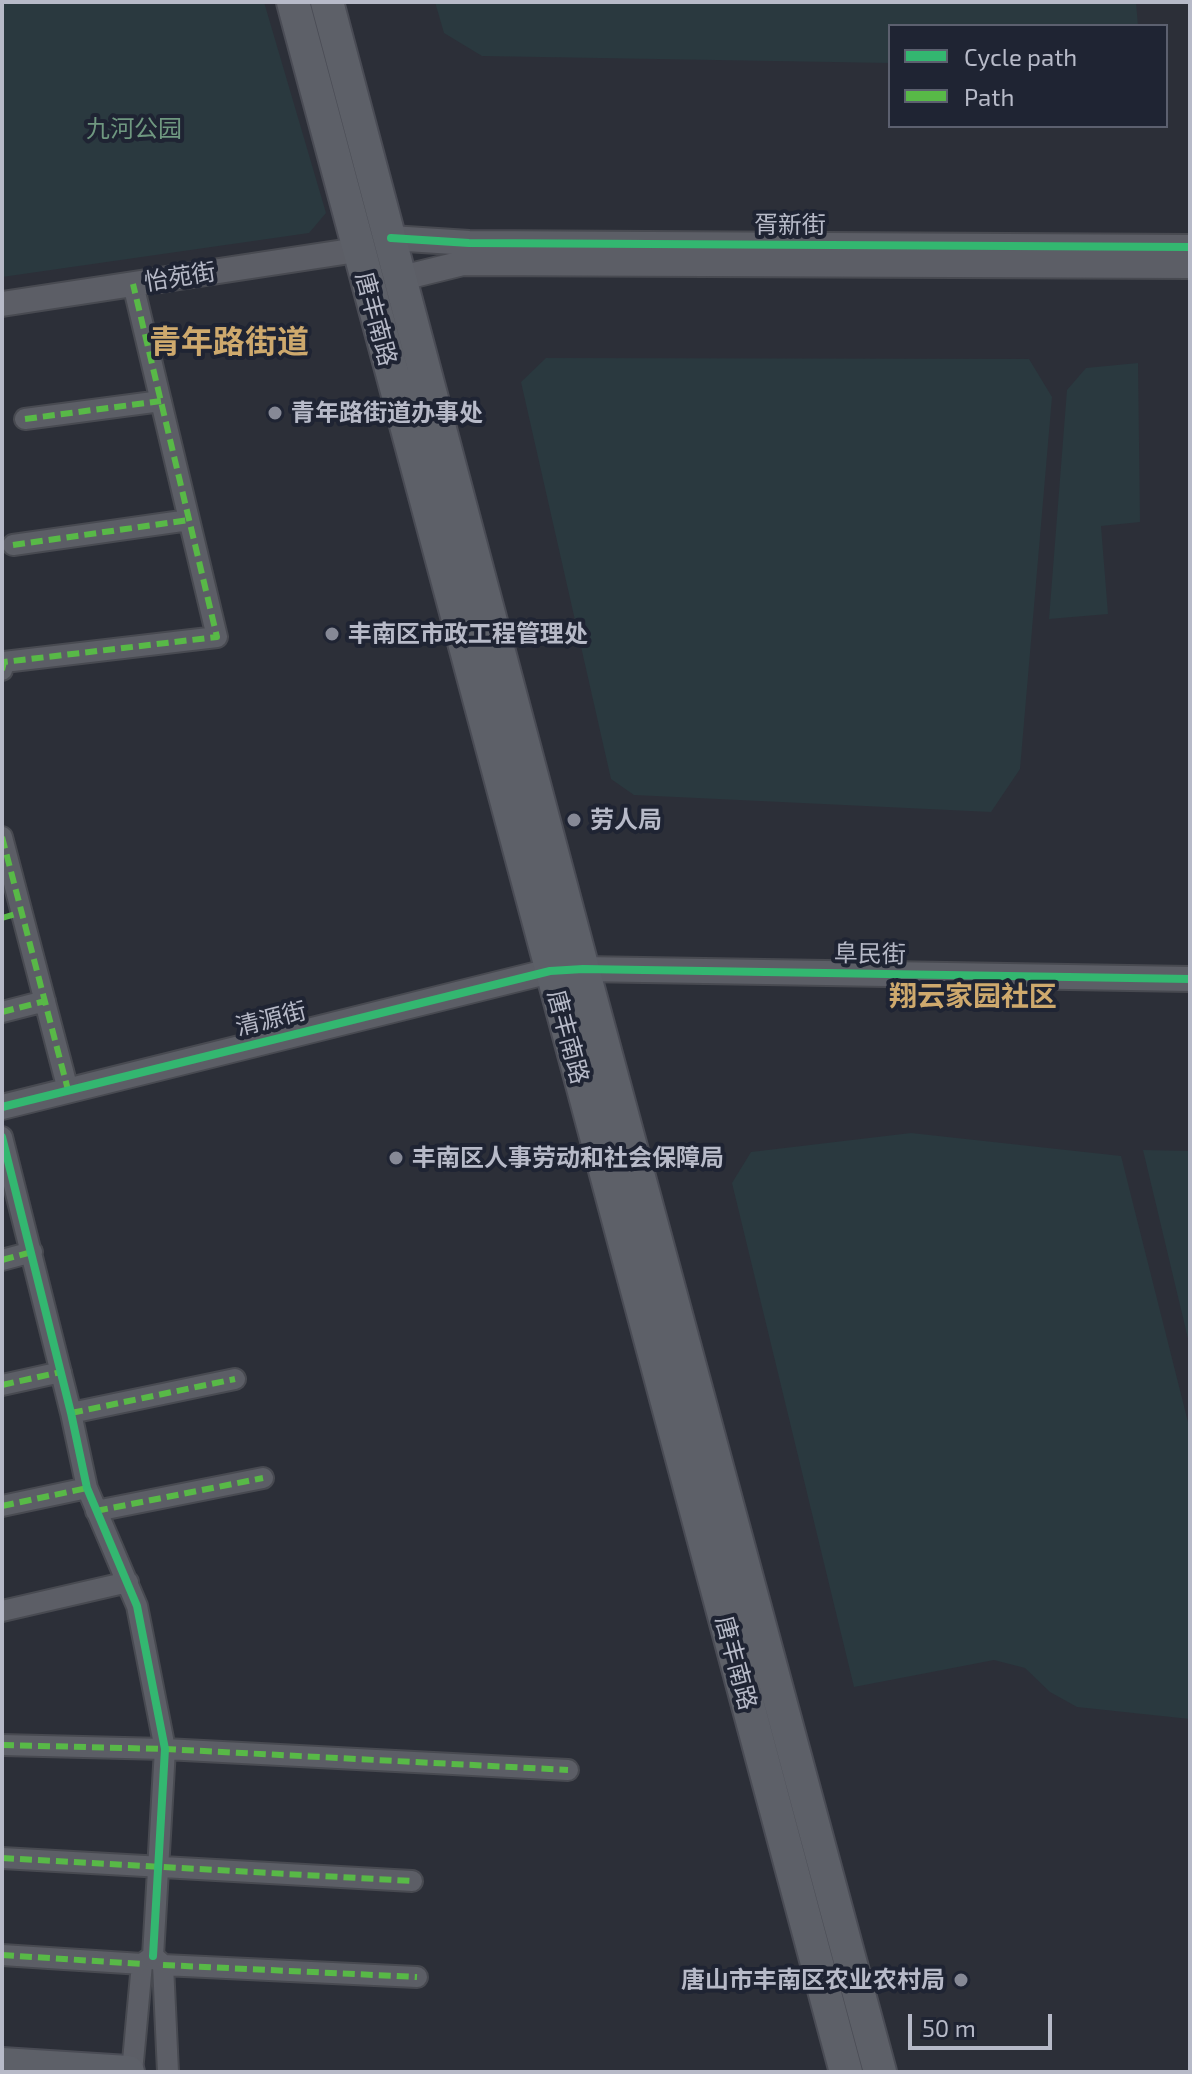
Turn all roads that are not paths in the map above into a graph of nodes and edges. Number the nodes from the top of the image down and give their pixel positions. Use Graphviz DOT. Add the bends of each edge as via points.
graph roads {
  1 [pos="293,2"];
  2 [pos="327,2"];
  3 [pos="391,238"];
  4 [pos="1190,247"];
  5 [pos="357,250"];
  6 [pos="1190,266"];
  7 [pos="402,278"];
  8 [pos="133,284"];
  9 [pos="2,304"];
  10 [pos="161,401"];
  11 [pos="25,419"];
  12 [pos="189,520"];
  13 [pos="13,545"];
  14 [pos="2,670"];
  15 [pos="2,835"];
  16 [pos="12,915"];
  17 [pos="583,969"];
  18 [pos="550,971"];
  19 [pos="1190,979"];
  20 [pos="45,1001"];
  21 [pos="2,1012"];
  22 [pos="68,1090"];
  23 [pos="2,1107"];
  24 [pos="2,1137"];
  25 [pos="32,1252"];
  26 [pos="2,1260"];
  27 [pos="61,1372"];
  28 [pos="235,1379"];
  29 [pos="2,1385"];
  30 [pos="71,1413"];
  31 [pos="263,1478"];
  32 [pos="87,1488"];
  33 [pos="2,1506"];
  34 [pos="96,1511"];
  35 [pos="128,1582"];
  36 [pos="2,1611"];
  37 [pos="2,1745"];
  38 [pos="165,1749"];
  39 [pos="568,1770"];
  40 [pos="2,1858"];
  41 [pos="159,1866"];
  42 [pos="412,1881"];
  43 [pos="2,1955"];
  44 [pos="153,1962"];
  45 [pos="417,1977"];
  46 [pos="2,2064"];
  47 [pos="130,2072"];
  48 [pos="168,2072"];
  49 [pos="846,2072"];
  50 [pos="880,2072"];
  1 -- 5 [label="main road, 唐丰南路"];
  2 -- 3 [label="main road, 唐丰南路"];
  3 -- 4 [label="street, 胥新街"];
  3 -- 7 [label="main road, 唐丰南路"];
  5 -- 8 [label="street, 怡苑街"];
  5 -- 18 [label="main road, 唐丰南路"];
  6 -- 7 [label="street, 胥新街" via="463,263"];
  7 -- 17 [label="main road, 唐丰南路"];
  8 -- 9 [label="street, 怡苑街"];
  8 -- 10 [label="street"];
  10 -- 11 [label="street"];
  10 -- 12 [label="street"];
  12 -- 13 [label="street"];
  12 -- 14 [label="street" via="217,637 4,662"];
  15 -- 16 [label="street"];
  16 -- 20 [label="street"];
  17 -- 18 [label="street, 阜民街"];
  17 -- 19 [label="street, 阜民街"];
  17 -- 50 [label="main road, 唐丰南路"];
  18 -- 22 [label="street, 清源街"];
  18 -- 49 [label="main road, 唐丰南路"];
  20 -- 21 [label="street"];
  20 -- 22 [label="street"];
  22 -- 23 [label="street, 清源街"];
  24 -- 25 [label="street"];
  25 -- 26 [label="street"];
  25 -- 27 [label="street"];
  27 -- 29 [label="street"];
  27 -- 30 [label="street"];
  28 -- 30 [label="street"];
  30 -- 32 [label="street"];
  31 -- 34 [label="street"];
  32 -- 33 [label="street"];
  32 -- 34 [label="street"];
  34 -- 35 [label="street"];
  35 -- 36 [label="street"];
  35 -- 38 [label="street"];
  37 -- 38 [label="street"];
  38 -- 39 [label="street"];
  38 -- 41 [label="street"];
  40 -- 41 [label="street"];
  41 -- 42 [label="street"];
  41 -- 44 [label="street"];
  43 -- 44 [label="street"];
  44 -- 45 [label="street"];
  44 -- 47 [label="street"];
  44 -- 48 [label="street"];
  46 -- 47 [label="main road"];
}
